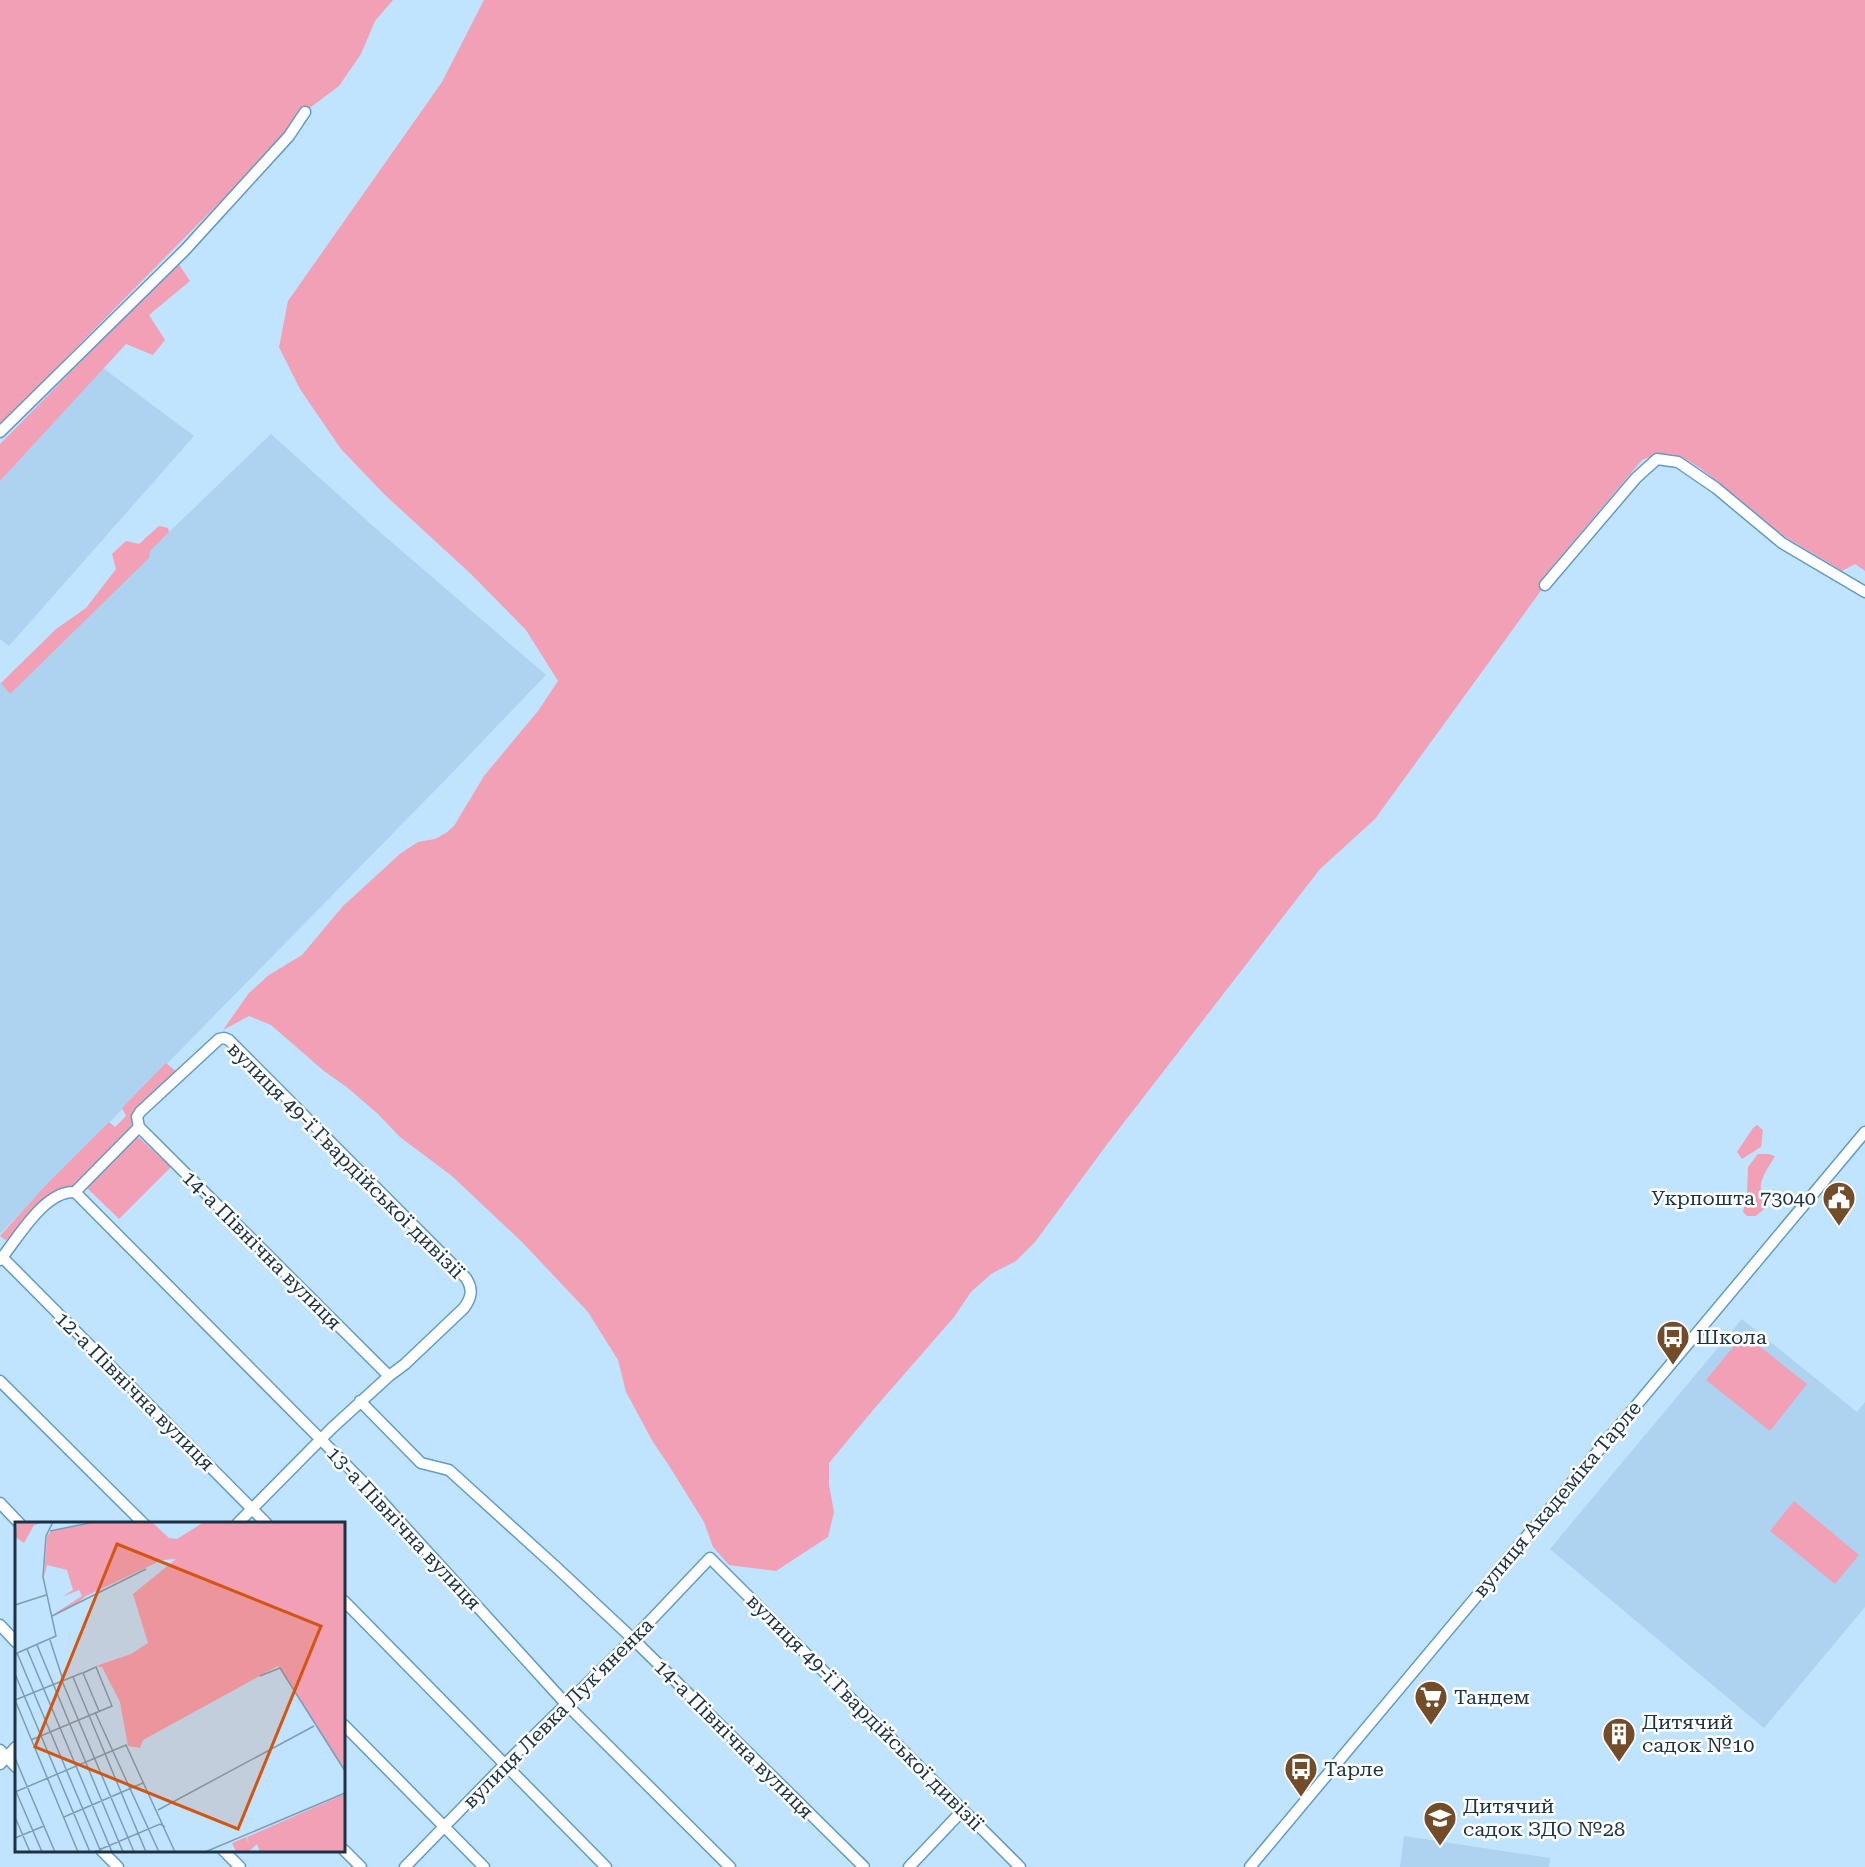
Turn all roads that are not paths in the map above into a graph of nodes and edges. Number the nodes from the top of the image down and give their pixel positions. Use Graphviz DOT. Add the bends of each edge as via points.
graph roads {
  1 [pos="304,112"];
  2 [pos="0,432"];
  3 [pos="1545,585"];
  4 [pos="1865,592"];
  5 [pos="138,1125"];
  6 [pos="1865,1132"];
  7 [pos="75,1192"];
  8 [pos="2,1253"];
  9 [pos="389,1376"];
  10 [pos="0,1381"];
  11 [pos="360,1401"];
  12 [pos="322,1440"];
  13 [pos="0,1503"];
  14 [pos="252,1508"];
  15 [pos="18,1522"];
  16 [pos="142,1522"];
  17 [pos="239,1522"];
  18 [pos="265,1522"];
  19 [pos="710,1558"];
  20 [pos="345,1602"];
  21 [pos="0,1625"];
  22 [pos="633,1639"];
  23 [pos="15,1641"];
  24 [pos="567,1705"];
  25 [pos="345,1726"];
  26 [pos="15,1748"];
  27 [pos="2,1757"];
  28 [pos="504,1765"];
  29 [pos="15,1766"];
  30 [pos="963,1810"];
  31 [pos="444,1827"];
  32 [pos="345,1851"];
  33 [pos="102,1852"];
  34 [pos="224,1852"];
  35 [pos="118,1867"];
  36 [pos="240,1867"];
  37 [pos="361,1867"];
  38 [pos="405,1867"];
  39 [pos="484,1867"];
  40 [pos="606,1867"];
  41 [pos="730,1867"];
  42 [pos="864,1867"];
  43 [pos="909,1867"];
  44 [pos="1020,1867"];
  45 [pos="1250,1867"];
  1 -- 2 [label="street" via="289,136 184,250"];
  3 -- 4 [label="street" via="1636,478 1657,459 1678,462 1782,543"];
  5 -- 7 [label="street"];
  5 -- 9 [label="street, 14-а Північна вулиця"];
  5 -- 9 [label="street, вулиця 49-ї Гвардійської дивізії" via="140,1112 215,1042 222,1038 230,1040 470,1284 471,1296 464,1308"];
  6 -- 45 [label="street, вулиця Академіка Тарле"];
  7 -- 8 [label="street" via="45,1205"];
  7 -- 12 [label="street, 13-а Північна вулиця"];
  8 -- 14 [label="street, 12-а Північна вулиця"];
  9 -- 11 [label="street"];
  10 -- 16 [label="street"];
  11 -- 12 [label="street"];
  11 -- 22 [label="street, 14-а Північна вулиця" via="421,1463 449,1470"];
  12 -- 14 [label="street"];
  12 -- 24 [label="street, 13-а Північна вулиця"];
  13 -- 15 [label="street"];
  14 -- 17 [label="street"];
  14 -- 18 [label="street, 12-а Північна вулиця"];
  19 -- 22 [label="street, вулиця Левка Лук'яненка"];
  19 -- 30 [label="street, вулиця 49-ї Гвардійської дивізії"];
  20 -- 28 [label="street"];
  21 -- 23 [label="street"];
  22 -- 24 [label="street, вулиця Левка Лук'яненка"];
  22 -- 42 [label="street, 14-а Північна вулиця"];
  24 -- 28 [label="street, вулиця Левка Лук'яненка"];
  24 -- 41 [label="street, 13-а Північна вулиця"];
  25 -- 31 [label="street"];
  26 -- 27 [label="street"];
  27 -- 29 [label="street"];
  28 -- 31 [label="street, вулиця Левка Лук'яненка"];
  28 -- 40 [label="street"];
  30 -- 43 [label="street"];
  30 -- 44 [label="street, вулиця 49-ї Гвардійської дивізії"];
  31 -- 38 [label="street, вулиця Левка Лук'яненка"];
  31 -- 39 [label="street"];
  32 -- 37 [label="street"];
  33 -- 35 [label="street"];
  34 -- 36 [label="street"];
}
